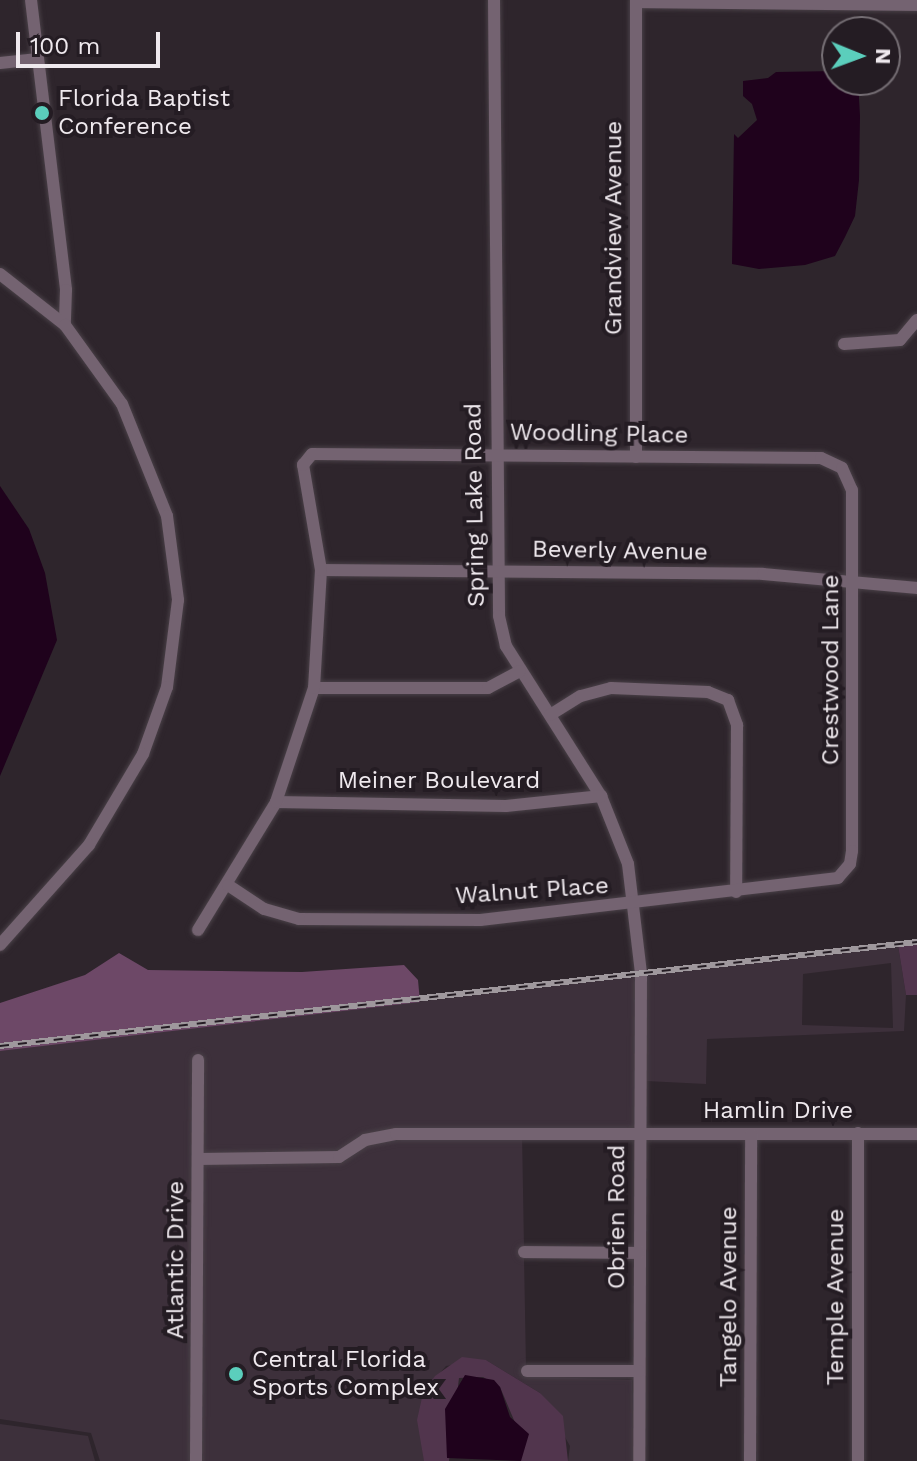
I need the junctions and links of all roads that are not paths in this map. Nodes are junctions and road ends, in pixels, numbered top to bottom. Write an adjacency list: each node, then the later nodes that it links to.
1 (31, 0): 5 (street)
2 (494, 0): 11 (street, Spring Lake Road)
3 (636, 1): 4 (street); 12 (street, Grandview Avenue)
4 (917, 5)
5 (38, 59): 6 (street); 9 (street)
6 (0, 63)
7 (0, 274): 9 (street)
8 (917, 320): 10 (street)
9 (65, 325): 28 (street)
10 (844, 344)
11 (496, 455): 12 (street, Woodling Place); 14 (street, Woodling Place); 15 (street, Spring Lake Road)
12 (636, 457): 13 (street, Woodling Place)
13 (842, 468): 16 (street, Crestwood Lane)
14 (321, 570): 15 (street, Beverly Avenue); 19 (street)
15 (500, 571): 16 (street, Beverly Avenue); 18 (street, Spring Lake Road)
16 (853, 582): 17 (street, Beverly Avenue); 23 (street, Crestwood Lane)
17 (917, 588)
18 (520, 671): 19 (street); 20 (street, Spring Lake Road)
19 (314, 688): 22 (street)
20 (550, 715): 21 (street, Spring Lake Road); 25 (street)
21 (601, 796): 22 (street, Meiner Boulevard); 26 (street, Spring Lake Road)
22 (276, 802): 24 (street)
23 (844, 873): 25 (street, Walnut Place)
24 (228, 885): 26 (street, Walnut Place); 27 (street)
25 (736, 892): 26 (street, Walnut Place)
26 (634, 905): 29 (street, Spring Lake Road)
27 (198, 930)
28 (0, 945)
29 (641, 973): 31 (street, Obrien Road)
30 (198, 1060): 35 (street, Atlantic Drive)
31 (640, 1133): 33 (street, Hamlin Drive); 35 (street, Hamlin Drive); 37 (street, Obrien Road)
32 (858, 1133): 33 (street, Hamlin Drive); 34 (street, Hamlin Drive); 43 (street, Temple Avenue)
33 (751, 1134): 42 (street, Tangelo Avenue)
34 (917, 1134)
35 (199, 1159): 40 (street, Atlantic Drive)
36 (524, 1252): 37 (street)
37 (639, 1253): 39 (street, Obrien Road)
38 (527, 1371): 39 (street)
39 (639, 1371): 41 (street, Obrien Road)
40 (196, 1461)
41 (639, 1461)
42 (750, 1461)
43 (858, 1461)

